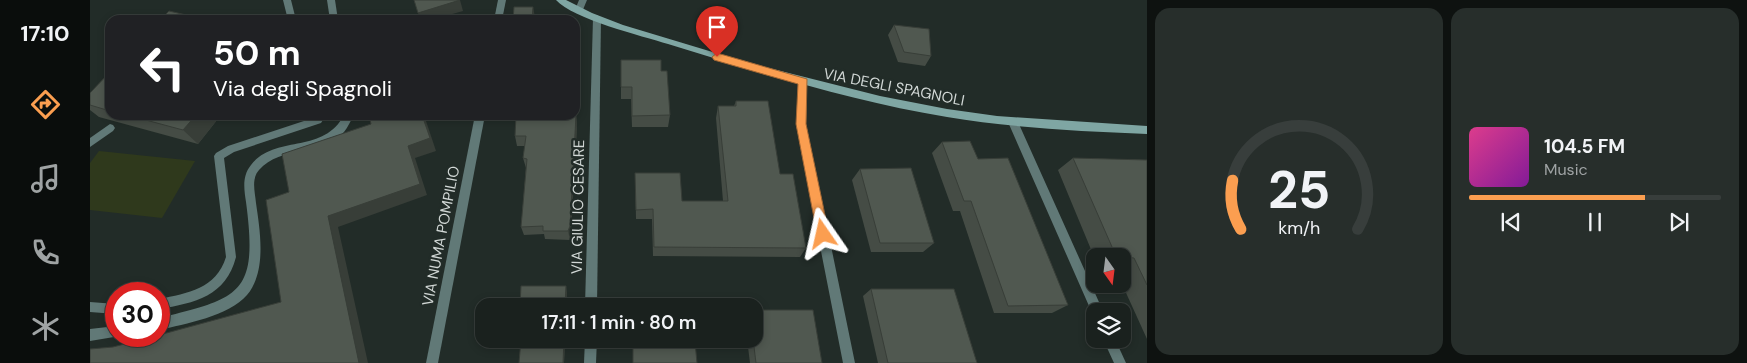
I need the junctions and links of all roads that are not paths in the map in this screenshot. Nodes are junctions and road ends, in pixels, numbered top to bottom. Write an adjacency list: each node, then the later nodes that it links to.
1 (287, 0): 7 (street)
2 (331, 0): 8 (street)
3 (502, 0): 9 (street)
4 (560, 0): 6 (street, VIA DEGLI SPAGNOLI)
5 (583, 0): 6 (street)
6 (579, 10): 10 (street, VIA DEGLI SPAGNOLI)
7 (291, 15)
8 (333, 15)
9 (499, 15)
10 (597, 18): 11 (street, VIA DEGLI SPAGNOLI); 19 (street, VIA GIULIO CESARE)
11 (803, 82): 15 (street, VIA DEGLI SPAGNOLI); 31 (street)
12 (318, 120): 20 (street)
13 (346, 120): 24 (street)
14 (479, 120): 29 (street, VIA NUMA POMPILIO)
15 (1013, 122): 17 (street, VIA DEGLI SPAGNOLI); 21 (street)
16 (110, 128): 18 (street)
17 (1147, 130)
18 (90, 143)
19 (591, 298)
20 (170, 301)
21 (1093, 303)
22 (90, 308): 23 (street)
23 (105, 309)
24 (170, 321)
25 (105, 333): 26 (street)
26 (90, 335)
27 (591, 348): 30 (street)
28 (1113, 348): 32 (street)
29 (432, 363)
30 (590, 363)
31 (849, 363)
32 (1120, 363)

